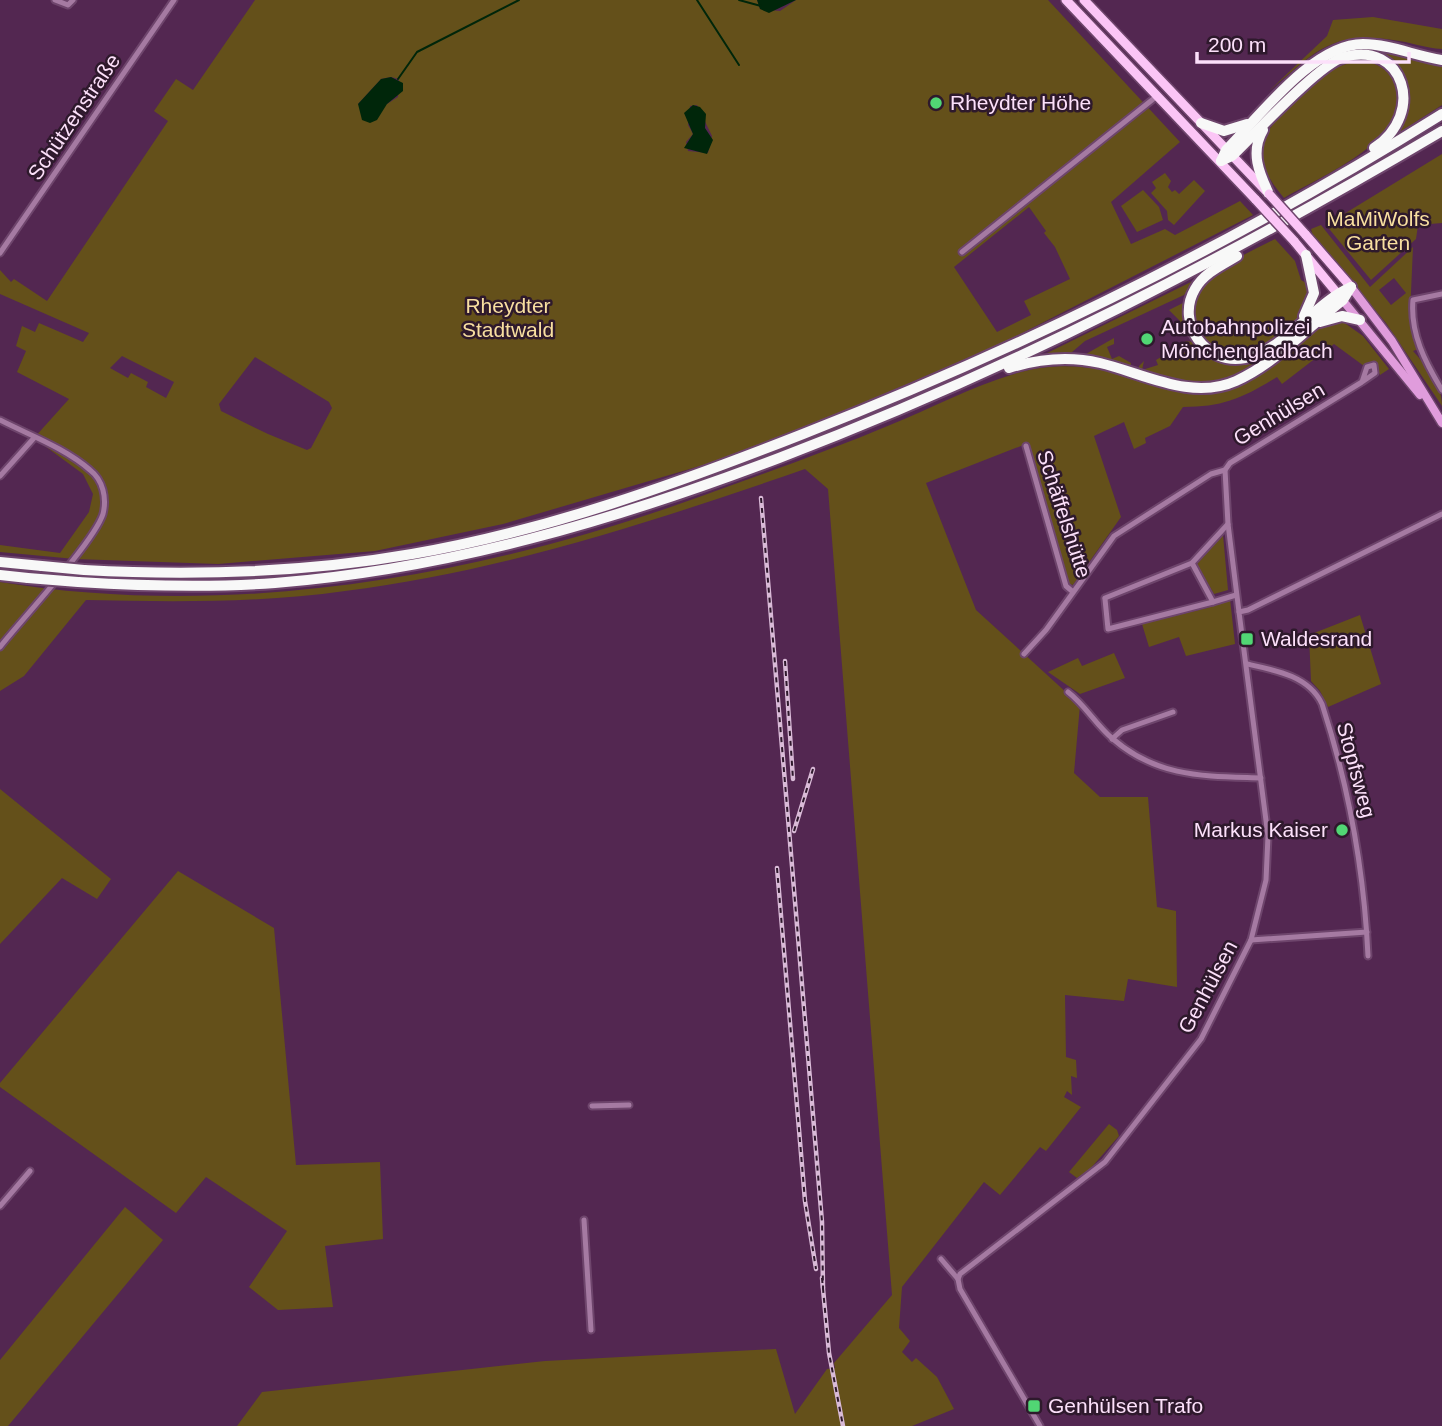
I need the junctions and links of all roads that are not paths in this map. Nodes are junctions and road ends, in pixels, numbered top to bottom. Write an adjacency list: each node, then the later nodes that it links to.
1 (55, 0): 2 (street)
2 (73, 0)
3 (174, 0): 18 (street, Schützenstraße)
4 (1066, 0): 7 (main road)
5 (1084, 0): 10 (main road)
6 (1442, 60): 9 (highway)
7 (1157, 96): 13 (main road); 17 (street)
8 (1442, 114): 14 (highway)
9 (1264, 118): 10 (highway); 12 (highway); 14 (highway); 15 (highway)
10 (1200, 123): 12 (main road)
11 (1442, 131): 16 (highway)
12 (1229, 153): 13 (highway); 15 (main road)
13 (1221, 161): 19 (main road, bridge)
14 (1314, 191): 37 (highway, bridge)
15 (1269, 194): 20 (main road, bridge)
16 (1268, 232): 25 (highway); 27 (highway)
17 (962, 252)
18 (0, 253)
19 (1306, 255): 22 (main road); 25 (highway)
20 (1351, 287): 22 (highway); 30 (main road)
21 (1442, 294): 28 (street)
22 (1340, 296): 23 (main road); 24 (highway); 25 (highway)
23 (1360, 320): 24 (highway); 30 (main road)
24 (1300, 335): 27 (highway)
25 (1277, 342)
26 (1362, 382): 33 (street, Genhülsen)
27 (951, 387): 39 (highway, bridge)
28 (1442, 390)
29 (0, 420): 31 (street)
30 (1441, 421)
31 (34, 438): 34 (street); 44 (street)
32 (1026, 446): 40 (street, Schäffelshütte)
33 (1225, 470): 36 (street, Genhülsen); 40 (street, Schäffelshütte)
34 (0, 476)
35 (1442, 514): 43 (street)
36 (1228, 524): 38 (street); 41 (street, Genhülsen)
37 (0, 562)
38 (1192, 563): 42 (street); 42 (street, Schäffelshütte)
39 (0, 575)
40 (1073, 592): 45 (street, Schäffelshütte)
41 (1236, 595): 42 (street); 43 (street, Genhülsen)
42 (1213, 602)
43 (1239, 612): 46 (street, Genhülsen)
44 (0, 647)
45 (1024, 654)
46 (1247, 664): 50 (street, Genhülsen); 51 (street, Stopfsweg)
47 (1068, 692): 49 (street)
48 (1173, 712): 49 (street)
49 (1112, 739): 50 (street)
50 (1261, 778): 52 (street, Genhülsen)
51 (1367, 932): 52 (street); 53 (street, Stopfsweg)
52 (1251, 940): 60 (street, Genhülsen)
53 (1368, 956)
54 (629, 1105): 55 (street)
55 (592, 1106)
56 (30, 1171): 57 (street)
57 (0, 1206)
58 (584, 1220): 61 (street)
59 (941, 1259): 60 (street)
60 (958, 1279): 62 (street)
61 (591, 1330)
62 (1040, 1426)

